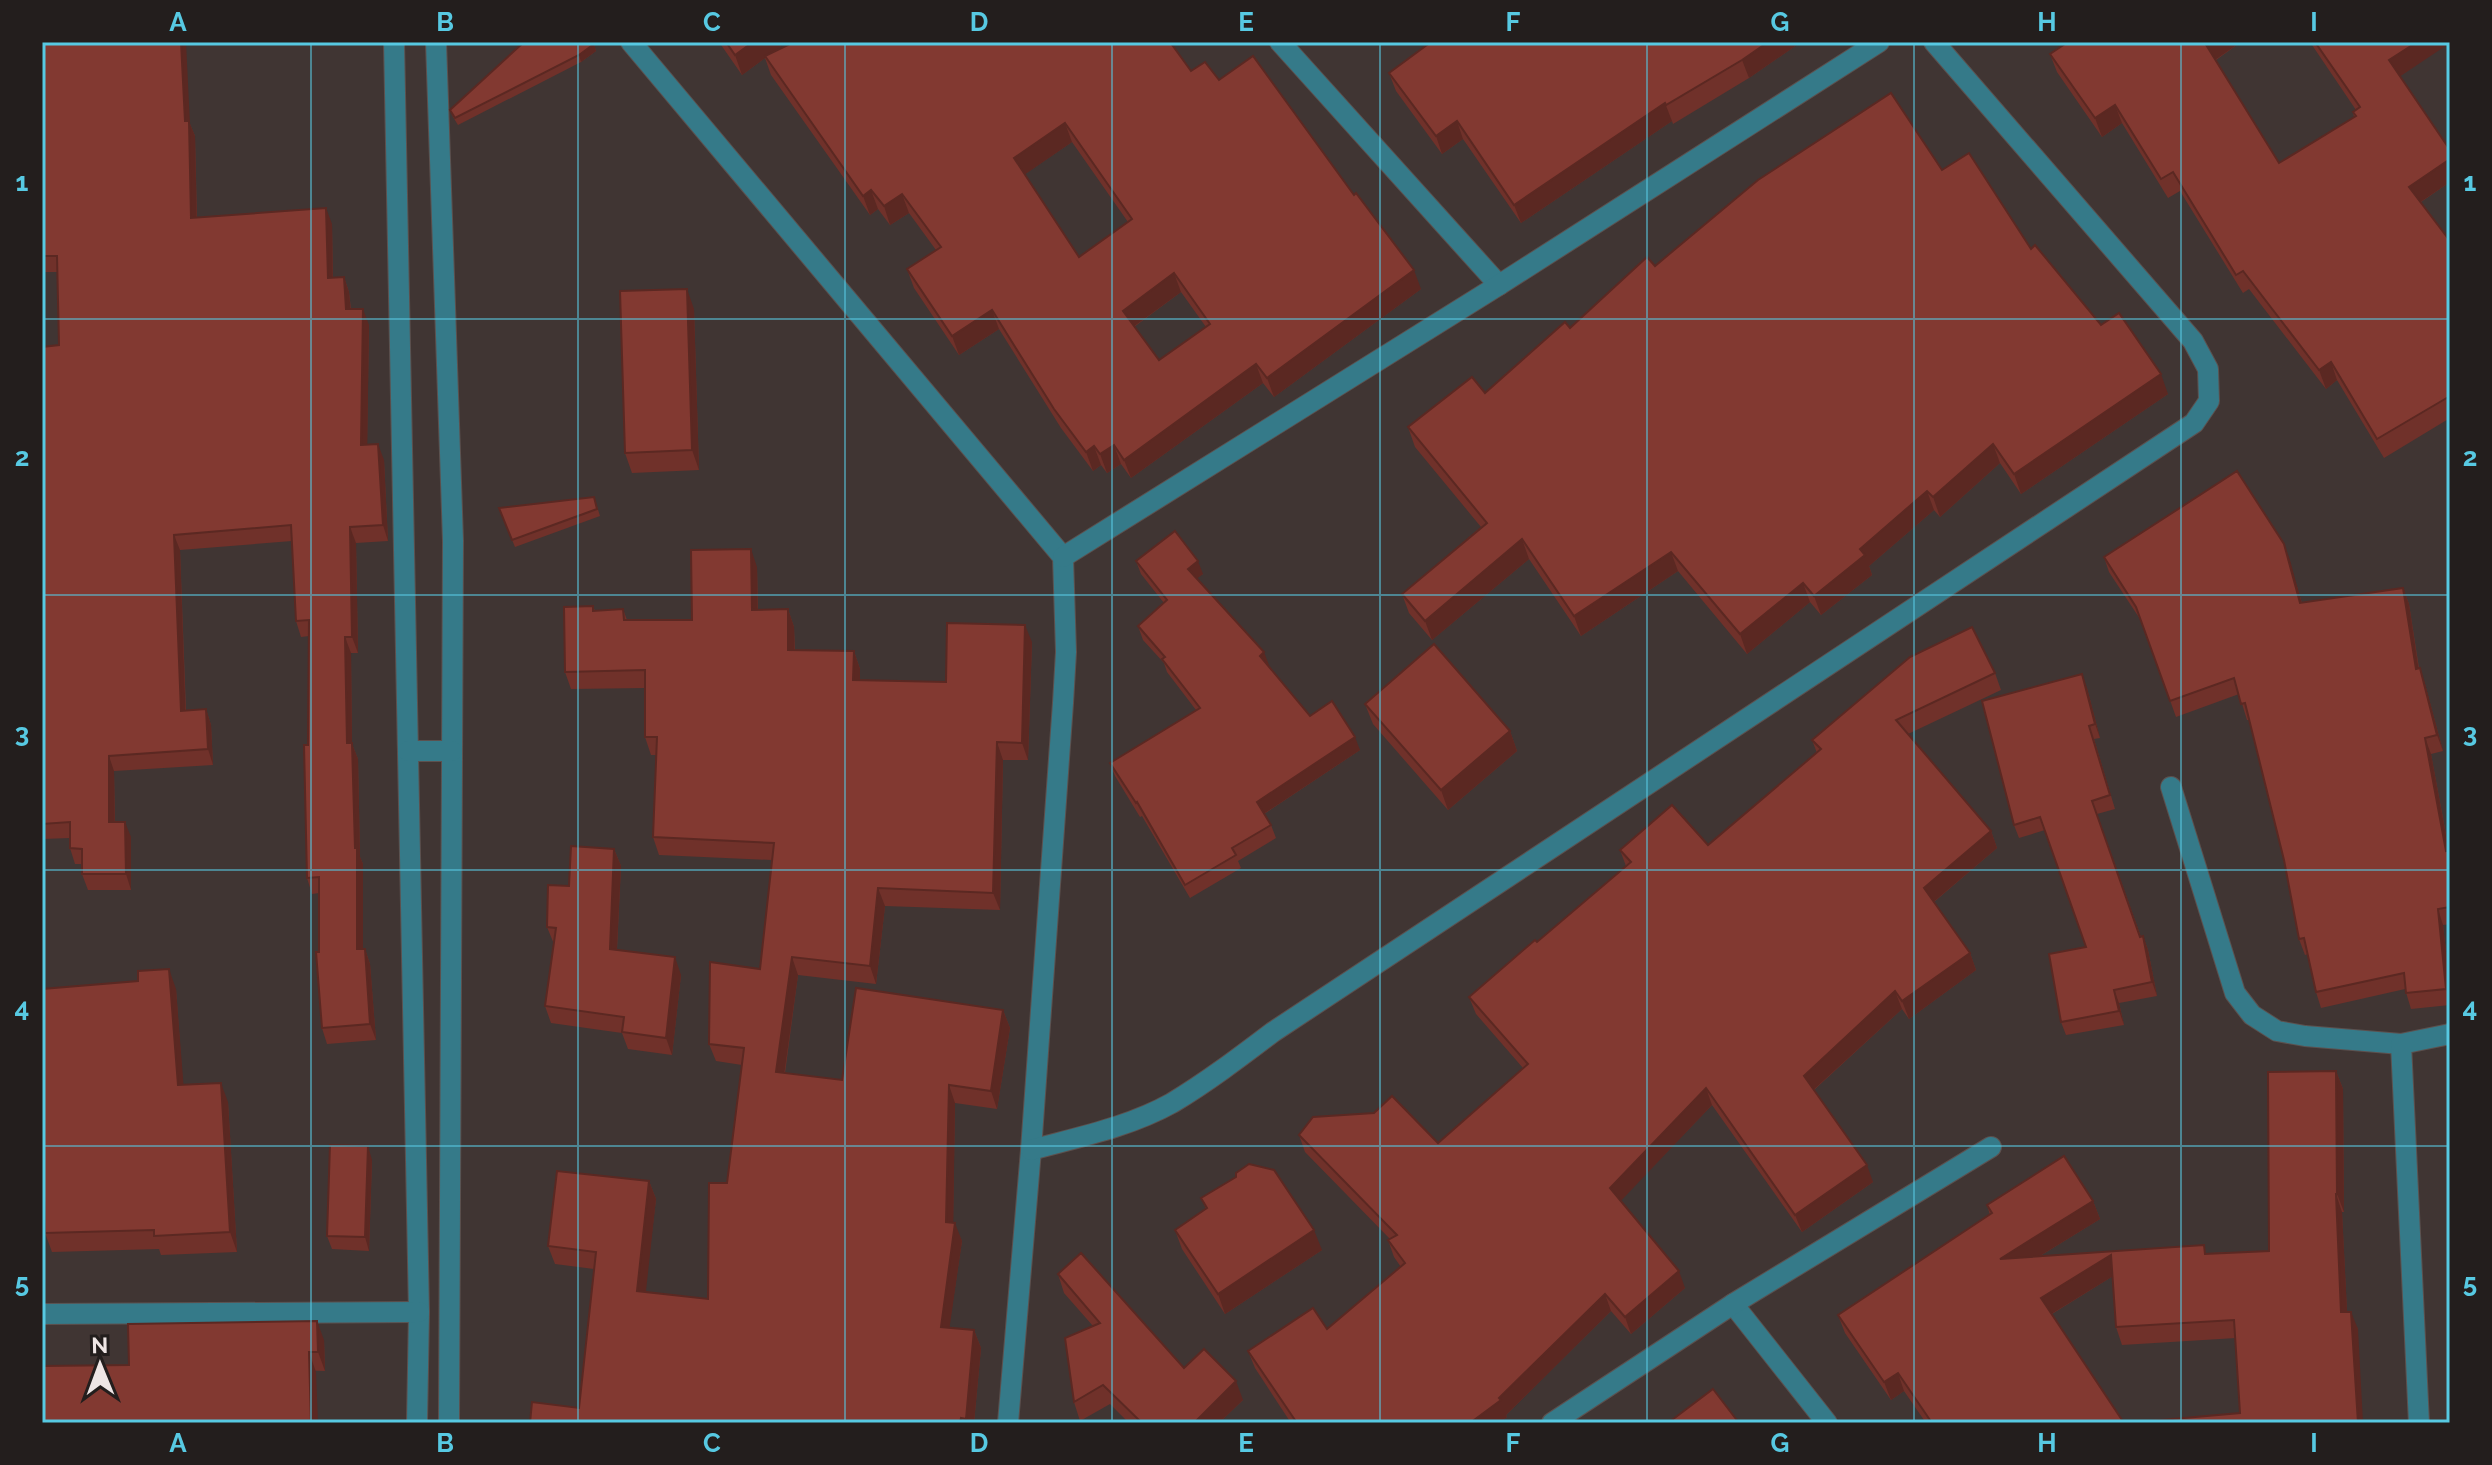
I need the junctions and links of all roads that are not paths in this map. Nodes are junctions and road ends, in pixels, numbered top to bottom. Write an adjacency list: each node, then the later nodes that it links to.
1 (394, 42): 9 (street)
2 (436, 42): 10 (street)
3 (631, 42): 8 (street)
4 (1280, 42): 7 (street)
5 (1879, 42): 7 (street)
6 (1934, 42): 15 (street)
7 (1499, 285): 8 (street)
8 (1063, 557): 15 (street)
9 (408, 751): 10 (street); 17 (street)
10 (452, 751): 20 (street)
11 (2171, 787): 13 (street)
12 (2450, 1034): 13 (street)
13 (2401, 1044): 24 (street)
14 (1991, 1147): 16 (street)
15 (1031, 1150): 21 (street)
16 (1733, 1304): 22 (street); 23 (street)
17 (419, 1312): 18 (street); 19 (street)
18 (42, 1314)
19 (417, 1423)
20 (449, 1423)
21 (1008, 1423)
22 (1552, 1423)
23 (1827, 1423)
24 (2419, 1423)

